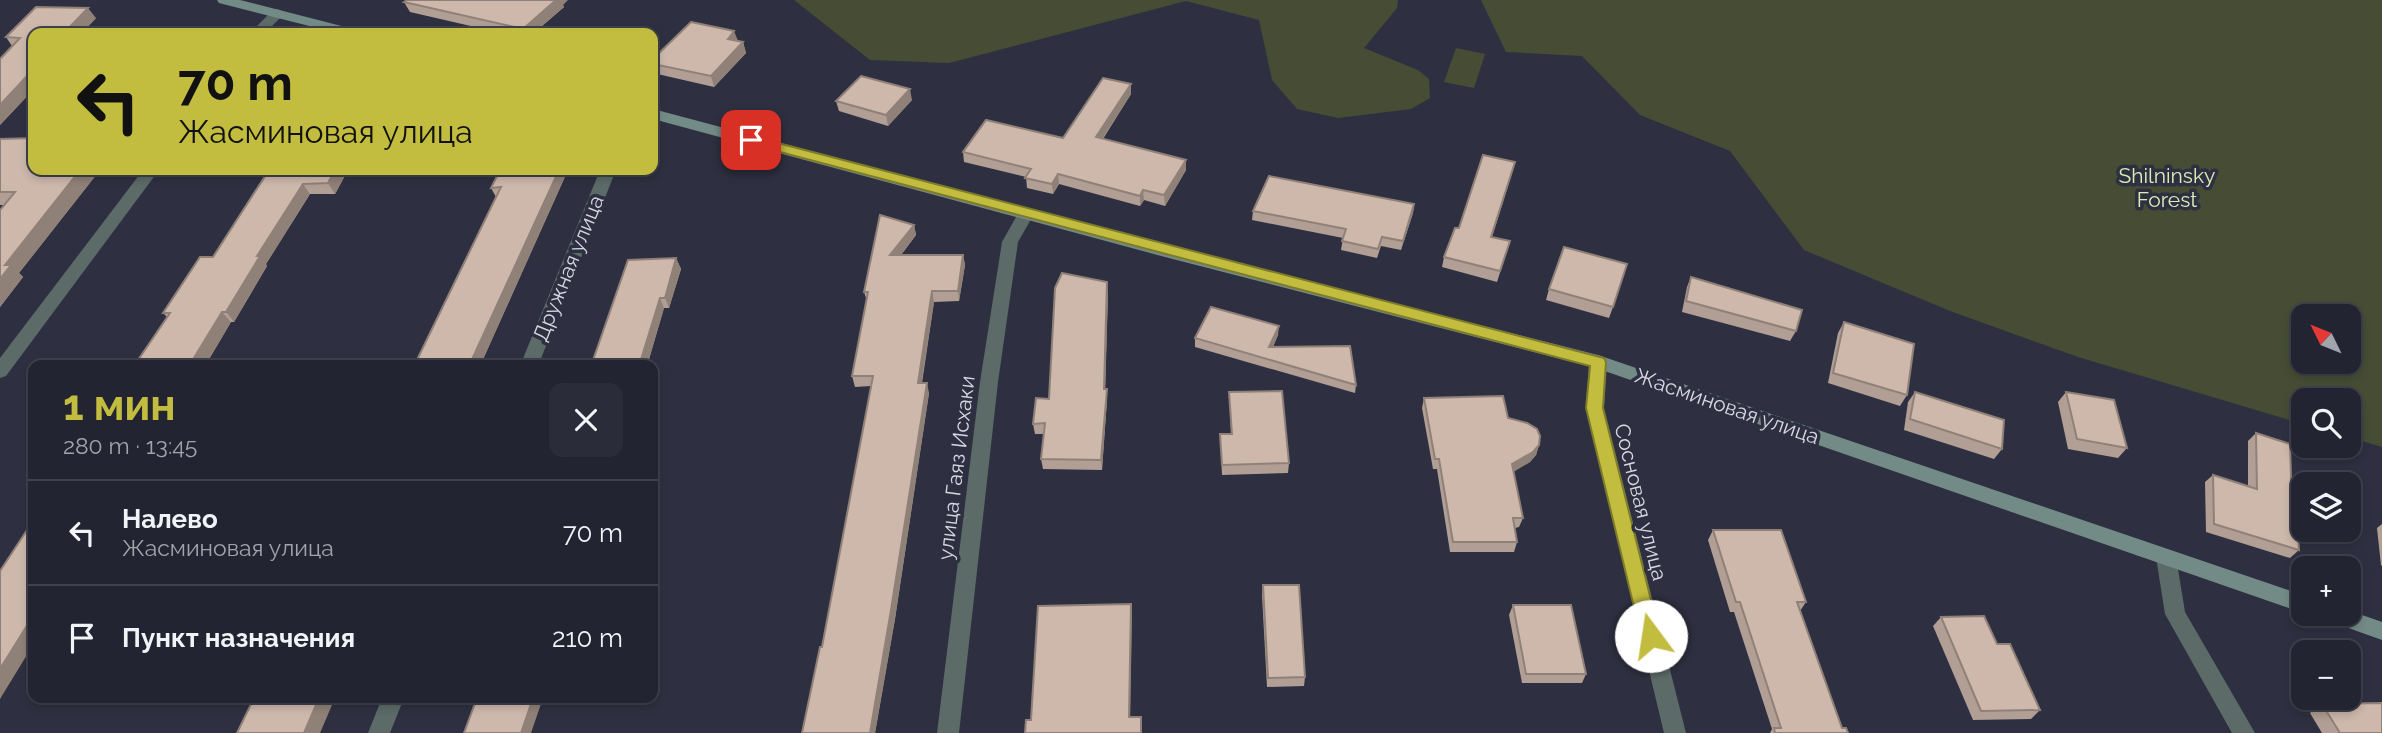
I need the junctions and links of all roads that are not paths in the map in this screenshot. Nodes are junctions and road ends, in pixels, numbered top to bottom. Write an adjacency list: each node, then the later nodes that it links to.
1 (224, 0): 2 (street)
2 (278, 13): 3 (street); 4 (street)
3 (262, 28)
4 (334, 28)
5 (658, 115): 8 (street, Жасминовая улица)
6 (147, 175): 11 (street)
7 (606, 175): 9 (street, Дружная улица)
8 (1026, 214): 10 (street, Жасминовая улица); 18 (street, улица Гаяз Исхаки)
9 (530, 360)
10 (1598, 362): 12 (street, Жасминовая улица); 19 (street, Сосновая улица)
11 (0, 372)
12 (2166, 557): 13 (street, Жасминовая улица); 20 (street)
13 (2291, 600)
14 (2361, 624): 15 (street)
15 (2382, 631)
16 (392, 703): 17 (street)
17 (379, 733)
18 (948, 733)
19 (1675, 733)
20 (2244, 733)

